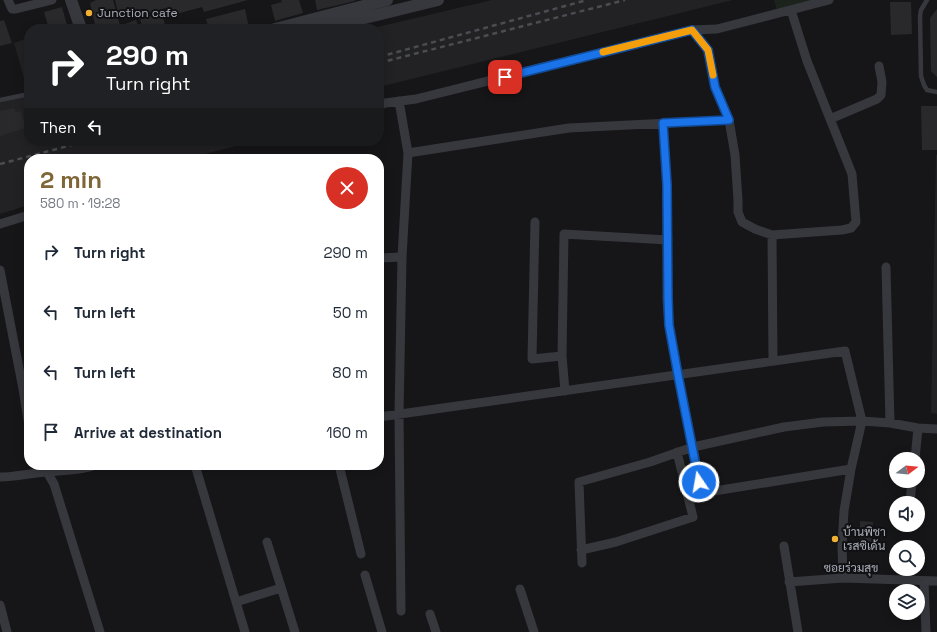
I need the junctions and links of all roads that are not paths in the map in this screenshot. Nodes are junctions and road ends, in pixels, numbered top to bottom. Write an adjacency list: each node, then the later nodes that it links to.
1 (8, 0): 2 (street)
2 (52, 0)
3 (71, 0): 10 (street)
4 (387, 0): 8 (street)
5 (438, 0): 12 (street)
6 (829, 0): 9 (street)
7 (927, 0): 15 (lane)
8 (362, 3): 11 (street)
9 (791, 10): 13 (street); 20 (street)
10 (79, 24)
11 (292, 24)
12 (340, 24)
13 (692, 30): 18 (street); 21 (street)
14 (879, 66): 20 (street)
15 (937, 92)
16 (24, 95): 17 (lane)
17 (0, 100)
18 (399, 102): 19 (street); 23 (street)
19 (384, 104)
20 (830, 118): 27 (street)
21 (729, 120): 22 (street); 27 (street)
22 (663, 123): 23 (street); 28 (street)
23 (408, 153): 29 (street)
24 (24, 217): 26 (street)
25 (535, 222): 33 (street)
26 (0, 224)
27 (772, 234): 34 (street)
28 (668, 240): 33 (street); 35 (street)
29 (402, 257): 30 (street); 38 (street)
30 (384, 258)
31 (886, 267): 41 (street)
32 (0, 270): 36 (street)
33 (562, 356): 37 (street)
34 (773, 361): 35 (street); 40 (street)
35 (678, 375): 37 (street); 44 (street)
36 (24, 389)
37 (565, 391): 38 (street)
38 (399, 414): 39 (street); 67 (street)
39 (384, 416)
40 (862, 421): 41 (street); 44 (street); 47 (street)
41 (890, 423): 42 (street)
42 (918, 428): 43 (street); 46 (street)
43 (937, 430)
44 (693, 447): 45 (street); 47 (street)
45 (677, 452): 55 (street); 55 (street)
46 (916, 452)
47 (851, 469): 59 (street)
48 (37, 470): 52 (street)
49 (45, 470): 70 (street)
50 (196, 470): 65 (street)
51 (340, 470): 56 (street)
52 (0, 477)
53 (267, 542): 63 (street)
54 (784, 546): 62 (street)
55 (581, 550): 57 (street)
56 (362, 554)
57 (582, 563)
58 (365, 575): 73 (street)
59 (844, 578): 60 (street, ซอยร่วมสุข); 62 (street, ซอยร่วมสุข)
60 (924, 581): 61 (street, ซอยร่วมสุข); 77 (street)
61 (937, 581)
62 (789, 582): 76 (street)
63 (281, 588): 65 (street); 72 (street)
64 (520, 589): 75 (street)
65 (236, 602): 71 (street)
66 (0, 605): 69 (street)
67 (401, 611)
68 (430, 614): 74 (street)
69 (8, 632)
70 (100, 632)
71 (245, 632)
72 (295, 632)
73 (382, 632)
74 (436, 632)
75 (534, 632)
76 (798, 632)
77 (926, 632)

